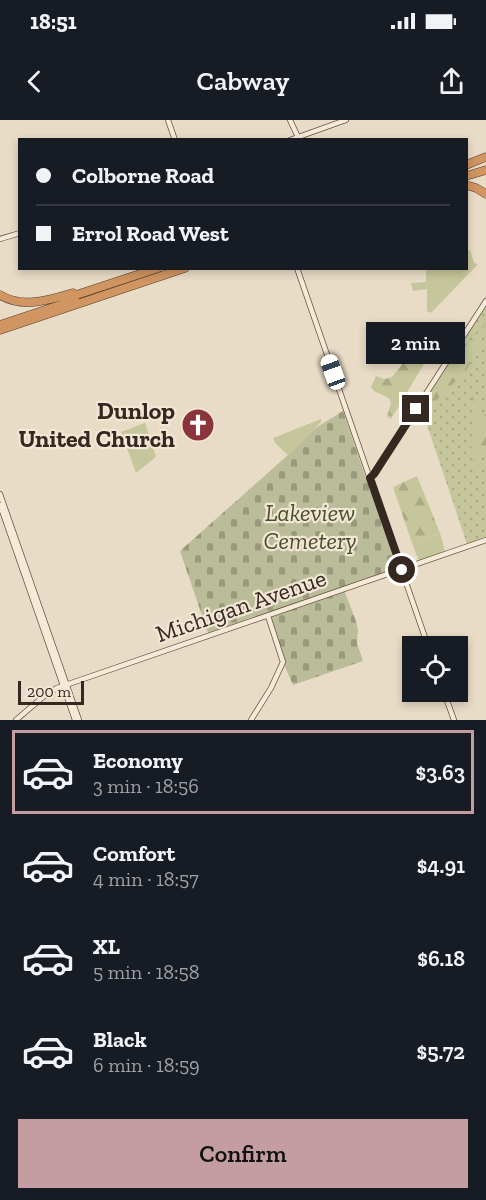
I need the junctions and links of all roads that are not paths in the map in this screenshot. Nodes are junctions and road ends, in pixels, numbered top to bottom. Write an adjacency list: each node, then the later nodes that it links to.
1 (168, 120): 4 (main road)
2 (290, 120): 5 (main road)
3 (346, 120): 6 (main road)
4 (174, 138)
5 (295, 138)
6 (298, 138)
7 (486, 164): 8 (highway); 9 (highway)
8 (468, 170)
9 (468, 170)
10 (468, 186): 11 (highway)
11 (486, 194)
12 (18, 234): 13 (main road)
13 (0, 239)
14 (152, 270): 19 (highway)
15 (165, 270): 23 (highway)
16 (172, 270): 23 (highway)
17 (179, 270): 23 (highway)
18 (298, 270): 24 (main road)
19 (144, 273): 20 (highway); 22 (highway)
20 (0, 295)
21 (486, 301): 24 (main road)
22 (0, 320)
23 (0, 328)
24 (370, 478): 28 (main road)
25 (0, 494): 34 (main road)
26 (0, 505): 33 (main road)
27 (486, 540): 29 (main road, Michigan Avenue)
28 (399, 563): 29 (main road); 30 (main road)
29 (402, 570): 30 (main road, Michigan Avenue); 32 (main road)
30 (394, 572): 31 (main road, Michigan Avenue)
31 (268, 616): 34 (main road, Michigan Avenue); 39 (main road)
32 (425, 636)
33 (56, 666): 34 (main road); 35 (main road)
34 (65, 686): 35 (main road, Michigan Avenue); 38 (main road)
35 (43, 697): 37 (main road, Michigan Avenue)
36 (448, 702): 40 (main road)
37 (16, 720)
38 (77, 720)
39 (251, 720)
40 (454, 720)

